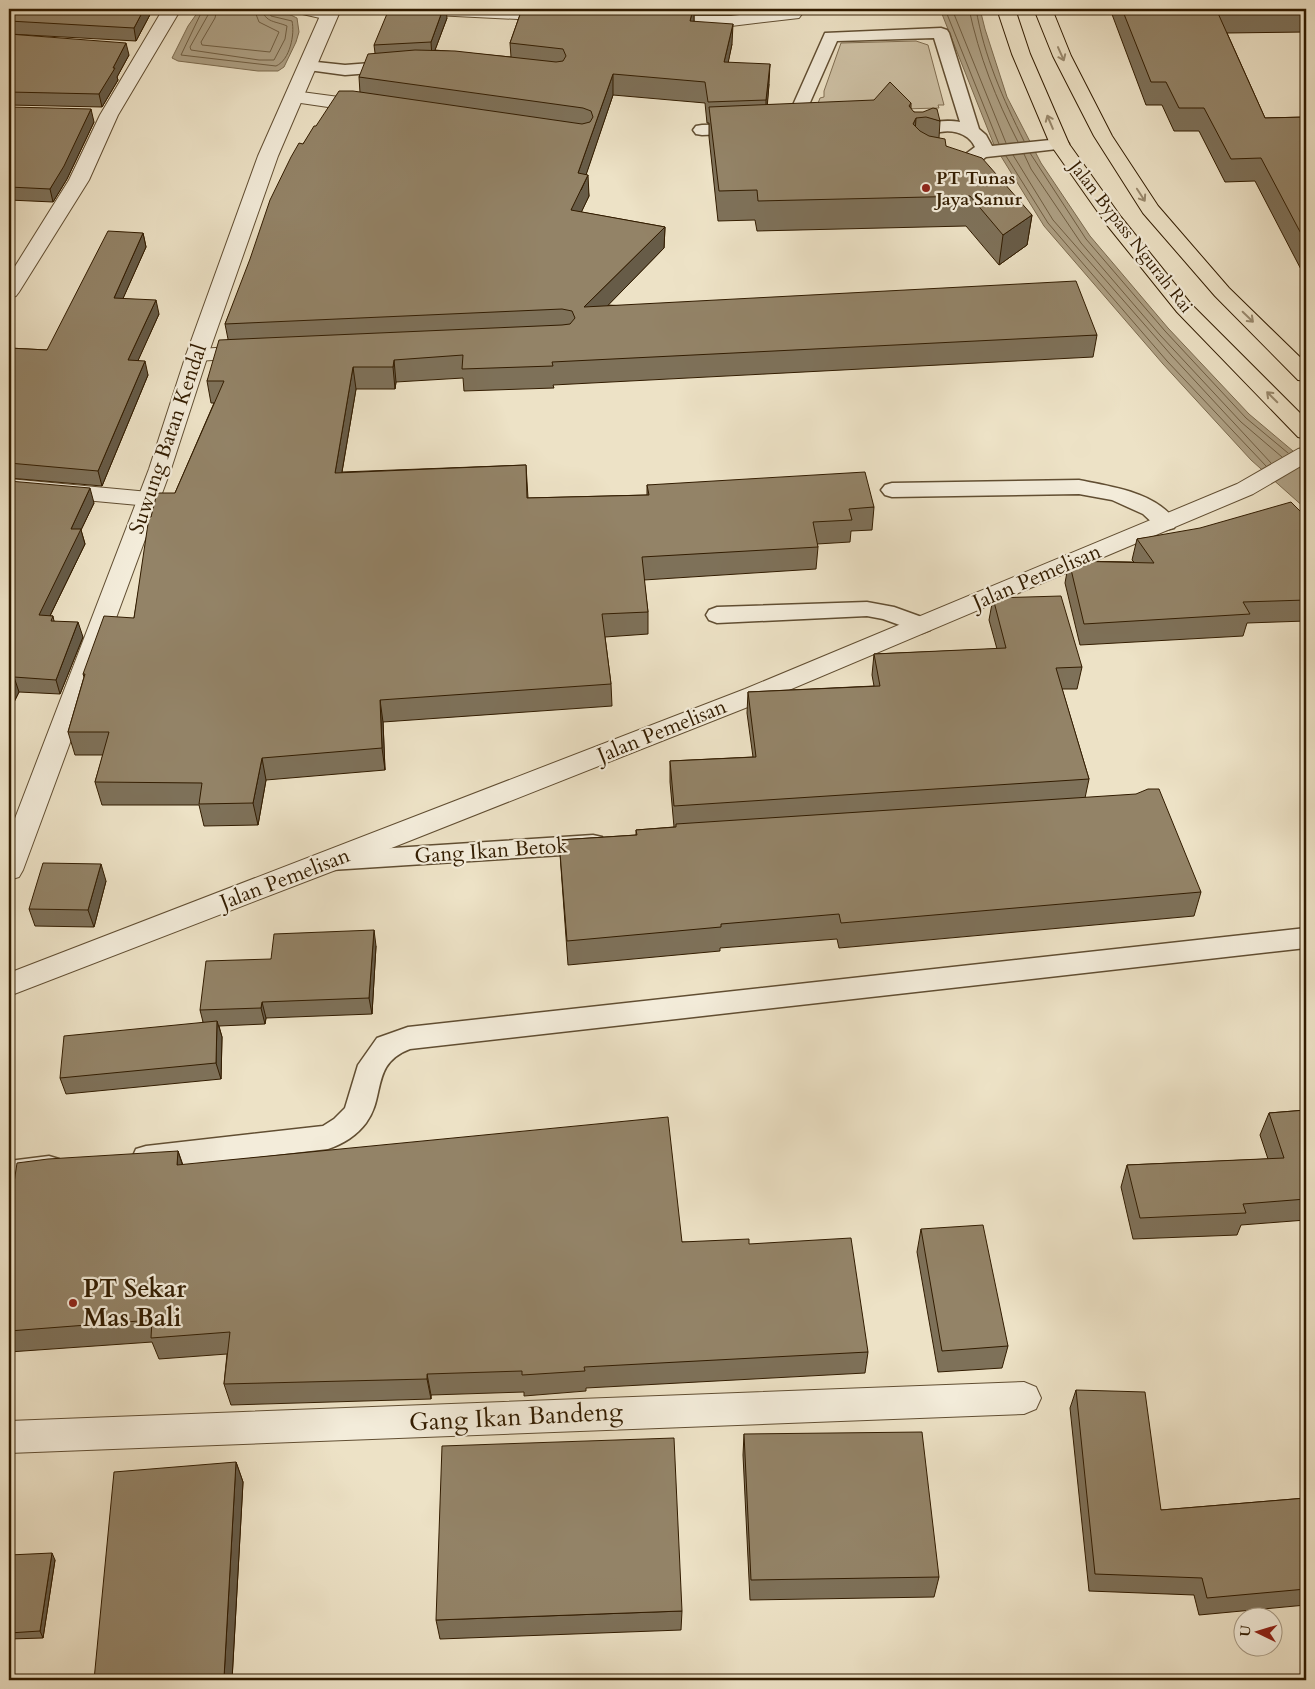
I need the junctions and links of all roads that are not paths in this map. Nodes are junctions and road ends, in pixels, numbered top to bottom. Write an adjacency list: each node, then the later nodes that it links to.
1 (172, 9): 11 (street)
2 (304, 9): 6 (street)
3 (415, 9): 8 (street)
4 (1006, 9): 19 (highway, Jalan Bypass Ngurah Rai, one-way to 4)
5 (1043, 9): 25 (highway, Jalan Bypass Ngurah Rai, one-way to 25)
6 (331, 12): 13 (street, Suwung Batan Kendal)
7 (794, 14): 9 (street)
8 (577, 17)
9 (646, 21)
10 (127, 48): 11 (street)
11 (147, 49): 22 (street)
12 (417, 64): 13 (lane)
13 (307, 66): 14 (street, Suwung Batan Kendal)
14 (294, 97): 15 (street); 24 (street, Suwung Batan Kendal)
15 (387, 110)
16 (702, 130): 17 (lane)
17 (971, 132): 18 (lane); 20 (lane)
18 (918, 136)
19 (1060, 144): 20 (lane); 26 (highway, Jalan Bypass Ngurah Rai, one-way to 19)
20 (981, 152): 21 (lane)
21 (928, 157)
22 (9, 292)
23 (276, 351): 24 (street)
24 (197, 354): 30 (street, Suwung Batan Kendal)
25 (1306, 375)
26 (1306, 432)
27 (1306, 454): 31 (street, Jalan Pemelisan)
28 (9, 486): 30 (street)
29 (892, 490): 31 (lane)
30 (149, 499): 36 (street, Suwung Batan Kendal)
31 (1166, 523): 33 (street, Jalan Pemelisan)
32 (717, 615): 33 (lane)
33 (922, 625): 35 (street, Jalan Pemelisan)
34 (617, 842): 35 (lane, Gang Ikan Betok)
35 (331, 862): 38 (street, Jalan Pemelisan)
36 (9, 870)
37 (1306, 938): 39 (lane)
38 (9, 985)
39 (118, 1161)
40 (72, 1166): 41 (lane)
41 (9, 1173)
42 (1024, 1398): 43 (street, Gang Ikan Bandeng)
43 (9, 1437)

